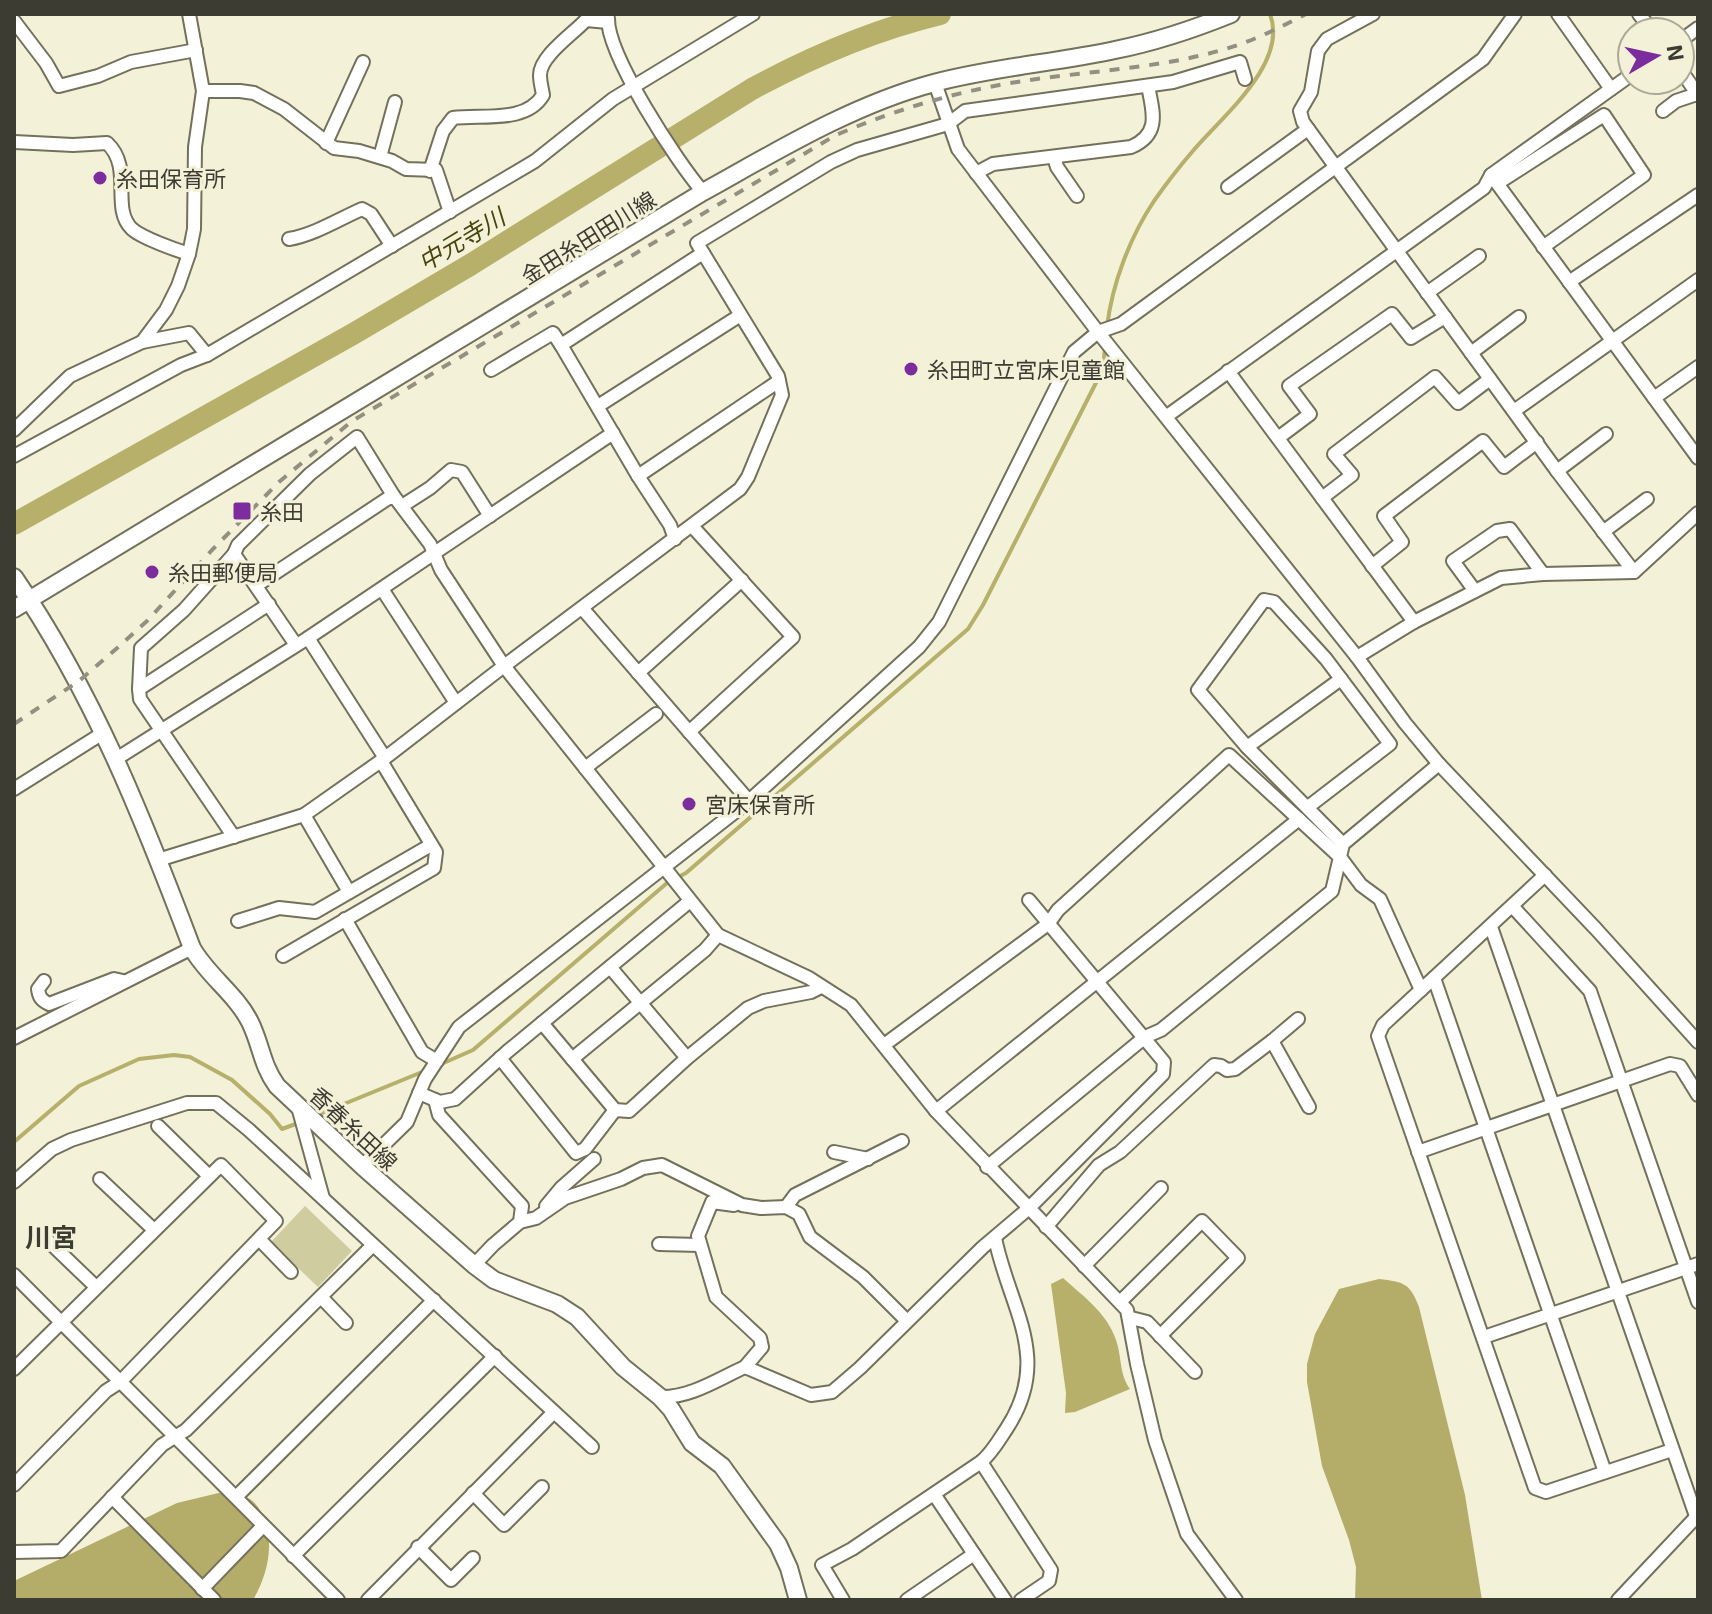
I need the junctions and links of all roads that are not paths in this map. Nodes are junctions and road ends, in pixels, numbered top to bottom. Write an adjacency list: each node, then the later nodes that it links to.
1 (189, 14): 9 (street)
2 (753, 14): 17 (street)
3 (1231, 14): 12 (main road, 金田糸田田川線)
4 (1373, 14): 22 (street)
5 (1515, 14): 27 (street)
6 (1558, 14): 15 (street)
7 (15, 17): 9 (street)
8 (608, 18): 17 (street); 28 (street)
9 (196, 50): 16 (street)
10 (363, 62): 24 (street)
11 (1245, 79): 14 (street)
12 (935, 83): 21 (street); 32 (main road, 金田糸田田川線)
13 (1616, 85): 15 (street)
14 (1148, 86): 21 (street); 26 (street)
15 (1611, 89): 30 (street)
16 (203, 91): 24 (street); 41 (street)
17 (637, 91): 32 (street); 35 (street)
18 (1698, 95): 20 (street)
19 (395, 102): 25 (street)
20 (1663, 111)
21 (948, 124): 29 (street); 40 (street)
22 (1308, 129): 27 (street); 31 (street)
23 (14, 142): 41 (street)
24 (326, 143): 25 (street)
25 (380, 157): 28 (street)
26 (1054, 157): 29 (street); 34 (street)
27 (1335, 168): 39 (street); 49 (street)
28 (430, 171): 35 (street)
29 (976, 173): 49 (street)
30 (1494, 179): 38 (street); 38 (street); 39 (street)
31 (1228, 187)
32 (703, 192): 89 (main road, 金田糸田田川線)
33 (1698, 195): 44 (street)
34 (1077, 196)
35 (450, 212): 37 (street)
36 (289, 239): 37 (street)
37 (392, 246): 54 (street)
38 (1543, 247): 44 (street)
39 (1396, 250): 45 (street); 57 (street)
40 (703, 253): 46 (street); 52 (street)
41 (189, 254): 50 (street)
42 (1479, 256): 45 (street)
43 (1698, 280): 51 (street)
44 (1569, 282): 51 (street)
45 (1427, 293): 47 (street)
46 (739, 316): 59 (street); 61 (street)
47 (1445, 317): 53 (street); 67 (street)
48 (1519, 317): 53 (street)
49 (1098, 332): 63 (street); 114 (street)
50 (142, 342): 54 (street); 64 (street)
51 (1613, 342): 60 (street); 62 (street)
52 (561, 345): 56 (street); 61 (street)
53 (1471, 353): 58 (street)
54 (207, 355): 69 (street)
55 (1698, 367): 60 (street)
56 (491, 370)
57 (1228, 371): 63 (street); 67 (street)
58 (1490, 379): 62 (street); 74 (street)
59 (779, 381): 72 (street); 79 (street)
60 (1654, 398): 70 (street)
61 (598, 406): 65 (street)
62 (1514, 411): 68 (street)
63 (1167, 416): 98 (street)
64 (14, 430)
65 (613, 433): 72 (street); 78 (street)
66 (1606, 434): 71 (street)
67 (1278, 438): 74 (street)
68 (1537, 442): 71 (street); 84 (street)
69 (14, 456)
70 (1698, 458)
71 (1557, 471): 80 (street)
72 (638, 476): 81 (street)
73 (393, 495): 76 (street); 82 (street); 88 (street)
74 (1322, 498): 84 (street)
75 (1647, 499): 80 (street)
76 (402, 506): 78 (street); 83 (street)
77 (1698, 513): 85 (street)
78 (490, 516): 83 (street)
79 (692, 526): 81 (street); 87 (street)
80 (1603, 532): 85 (street)
81 (675, 539): 93 (street)
82 (234, 554): 88 (street); 102 (street)
83 (434, 554): 90 (street); 99 (street)
84 (1372, 566): 95 (street)
85 (1634, 572): 86 (street)
86 (1543, 574): 91 (street); 91 (street)
87 (742, 580): 100 (street); 106 (street)
88 (257, 585): 92 (street)
89 (21, 587): 94 (main road, 金田糸田田川線); 107 (main road, 香春糸田線)
90 (382, 589): 96 (street); 103 (street)
91 (1475, 591): 95 (street)
92 (269, 604): 97 (street); 102 (street)
93 (582, 608): 99 (street); 100 (street)
94 (14, 609)
95 (1414, 622): 98 (street)
96 (308, 638): 97 (street); 110 (street)
97 (296, 645): 105 (street)
98 (1357, 657): 111 (street)
99 (504, 666): 103 (street); 112 (street)
100 (638, 673): 106 (street)
101 (1341, 679): 108 (street); 108 (street); 115 (street)
102 (139, 689): 105 (street)
103 (456, 703): 110 (street)
104 (656, 714): 112 (street)
105 (162, 732): 109 (street); 118 (street)
106 (689, 732): 114 (street)
107 (103, 733): 109 (main road, 香春糸田線); 113 (street)
108 (1247, 747): 115 (street)
109 (116, 759): 121 (main road, 香春糸田線)
110 (383, 760): 116 (street); 119 (street)
111 (1439, 764): 120 (street); 123 (street)
112 (585, 768): 122 (street)
113 (14, 789)
114 (749, 801): 122 (street)
115 (1308, 807): 120 (street)
116 (304, 815): 118 (street); 124 (street)
117 (1299, 819): 120 (street); 130 (street); 139 (street)
118 (234, 837): 121 (street)
119 (431, 845): 124 (street); 128 (street)
120 (1341, 850): 141 (street); 145 (street)
121 (158, 860): 133 (main road, 香春糸田線)
122 (666, 868): 126 (street); 153 (street)
123 (1545, 875): 127 (street); 148 (street)
124 (349, 892): 129 (street)
125 (1029, 900): 130 (street)
126 (690, 901): 132 (street); 135 (street)
127 (1513, 907): 131 (street); 154 (street)
128 (345, 919): 134 (street); 153 (street)
129 (238, 921)
130 (1048, 924): 139 (street); 149 (street)
131 (1491, 927): 136 (street); 158 (street)
132 (718, 935): 140 (street); 142 (street)
133 (192, 948): 138 (street); 159 (main road, 香春糸田線)
134 (283, 956)
135 (610, 967): 142 (street); 144 (street)
136 (1434, 978): 141 (street); 164 (street)
137 (44, 981): 138 (street)
138 (126, 981): 146 (street)
139 (1097, 981): 145 (street); 162 (street)
140 (821, 987): 149 (street); 151 (street)
141 (1421, 990): 167 (street)
142 (639, 1003): 151 (street); 152 (street)
143 (1298, 1019): 147 (street)
144 (542, 1023): 150 (street); 152 (street)
145 (1145, 1037): 171 (street); 179 (street)
146 (14, 1038)
147 (1272, 1041): 160 (street); 182 (street)
148 (1698, 1042)
149 (884, 1045): 162 (street)
150 (500, 1058): 157 (street); 161 (street)
151 (687, 1058): 161 (street)
152 (572, 1059): 161 (street)
153 (437, 1061): 155 (street)
154 (1623, 1081): 156 (street); 158 (street); 192 (street)
155 (419, 1093): 157 (street); 170 (street)
156 (1698, 1095)
157 (435, 1100): 181 (street)
158 (1553, 1104): 164 (street); 196 (street)
159 (297, 1105): 170 (main road, 香春糸田線); 176 (street)
160 (1309, 1107)
161 (615, 1110)
162 (936, 1111): 171 (street)
163 (158, 1126): 172 (street)
164 (1485, 1128): 167 (street); 201 (street)
165 (902, 1141): 169 (street)
166 (834, 1152): 169 (street)
167 (1418, 1152): 207 (street)
168 (594, 1159): 180 (street)
169 (868, 1159): 178 (street)
170 (362, 1166): 190 (main road, 香春糸田線)
171 (987, 1167): 179 (street)
172 (209, 1176): 183 (street); 186 (street)
173 (100, 1179): 183 (street)
174 (14, 1182): 176 (street)
175 (1161, 1188): 191 (street)
176 (324, 1201): 188 (street)
177 (742, 1205): 178 (street); 180 (street); 189 (street)
178 (786, 1207): 203 (street)
179 (1028, 1209): 182 (street); 185 (street)
180 (536, 1218): 181 (street)
181 (520, 1222): 190 (street)
182 (1046, 1227): 191 (street)
183 (154, 1230): 195 (street)
184 (43, 1236): 195 (street)
185 (995, 1238): 203 (street); 218 (street)
186 (259, 1239): 193 (street); 212 (street)
187 (659, 1244): 189 (street)
188 (373, 1245): 197 (street); 198 (street)
189 (700, 1245): 209 (street)
190 (474, 1265): 213 (main road, 香春糸田線)
191 (1084, 1266): 199 (street)
192 (1692, 1266): 196 (street); 200 (street)
193 (291, 1272)
194 (14, 1275): 204 (street)
195 (95, 1286): 204 (street)
196 (1618, 1291): 201 (street); 217 (street)
197 (321, 1297): 205 (street); 215 (street)
198 (434, 1300): 208 (street); 225 (street)
199 (1120, 1302): 202 (street); 206 (street)
200 (1698, 1302)
201 (1550, 1314): 207 (street); 219 (street)
202 (1131, 1318): 206 (street); 242 (street)
203 (906, 1320): 209 (street)
204 (61, 1321): 210 (street); 212 (street)
205 (346, 1323)
206 (1160, 1336): 211 (street)
207 (1484, 1337): 219 (street)
208 (495, 1356): 214 (street); 231 (street)
209 (745, 1367): 213 (street)
210 (14, 1369)
211 (1195, 1372)
212 (120, 1382): 215 (street); 220 (street)
213 (660, 1397): 237 (main road, 香春糸田線)
214 (554, 1412): 216 (street); 222 (street)
215 (177, 1435): 224 (street); 225 (street)
216 (592, 1447)
217 (1672, 1450): 219 (street); 226 (street)
218 (981, 1462): 223 (street); 241 (street)
219 (1605, 1472)
220 (14, 1485)
221 (542, 1487): 222 (street)
222 (473, 1493): 228 (street)
223 (934, 1494): 230 (street); 238 (street)
224 (112, 1497): 229 (street); 233 (street)
225 (236, 1497): 227 (street)
226 (1697, 1516): 243 (street)
227 (263, 1526): 231 (street); 233 (street)
228 (418, 1547): 232 (street); 236 (street)
229 (14, 1552)
230 (974, 1554): 239 (street); 240 (street)
231 (293, 1556): 235 (street)
232 (473, 1558)
233 (202, 1589): 234 (street)
234 (214, 1600)
235 (338, 1600)
236 (368, 1600)
237 (798, 1600)
238 (843, 1600)
239 (907, 1600)
240 (1005, 1600)
241 (1021, 1600)
242 (1236, 1600)
243 (1618, 1600)

